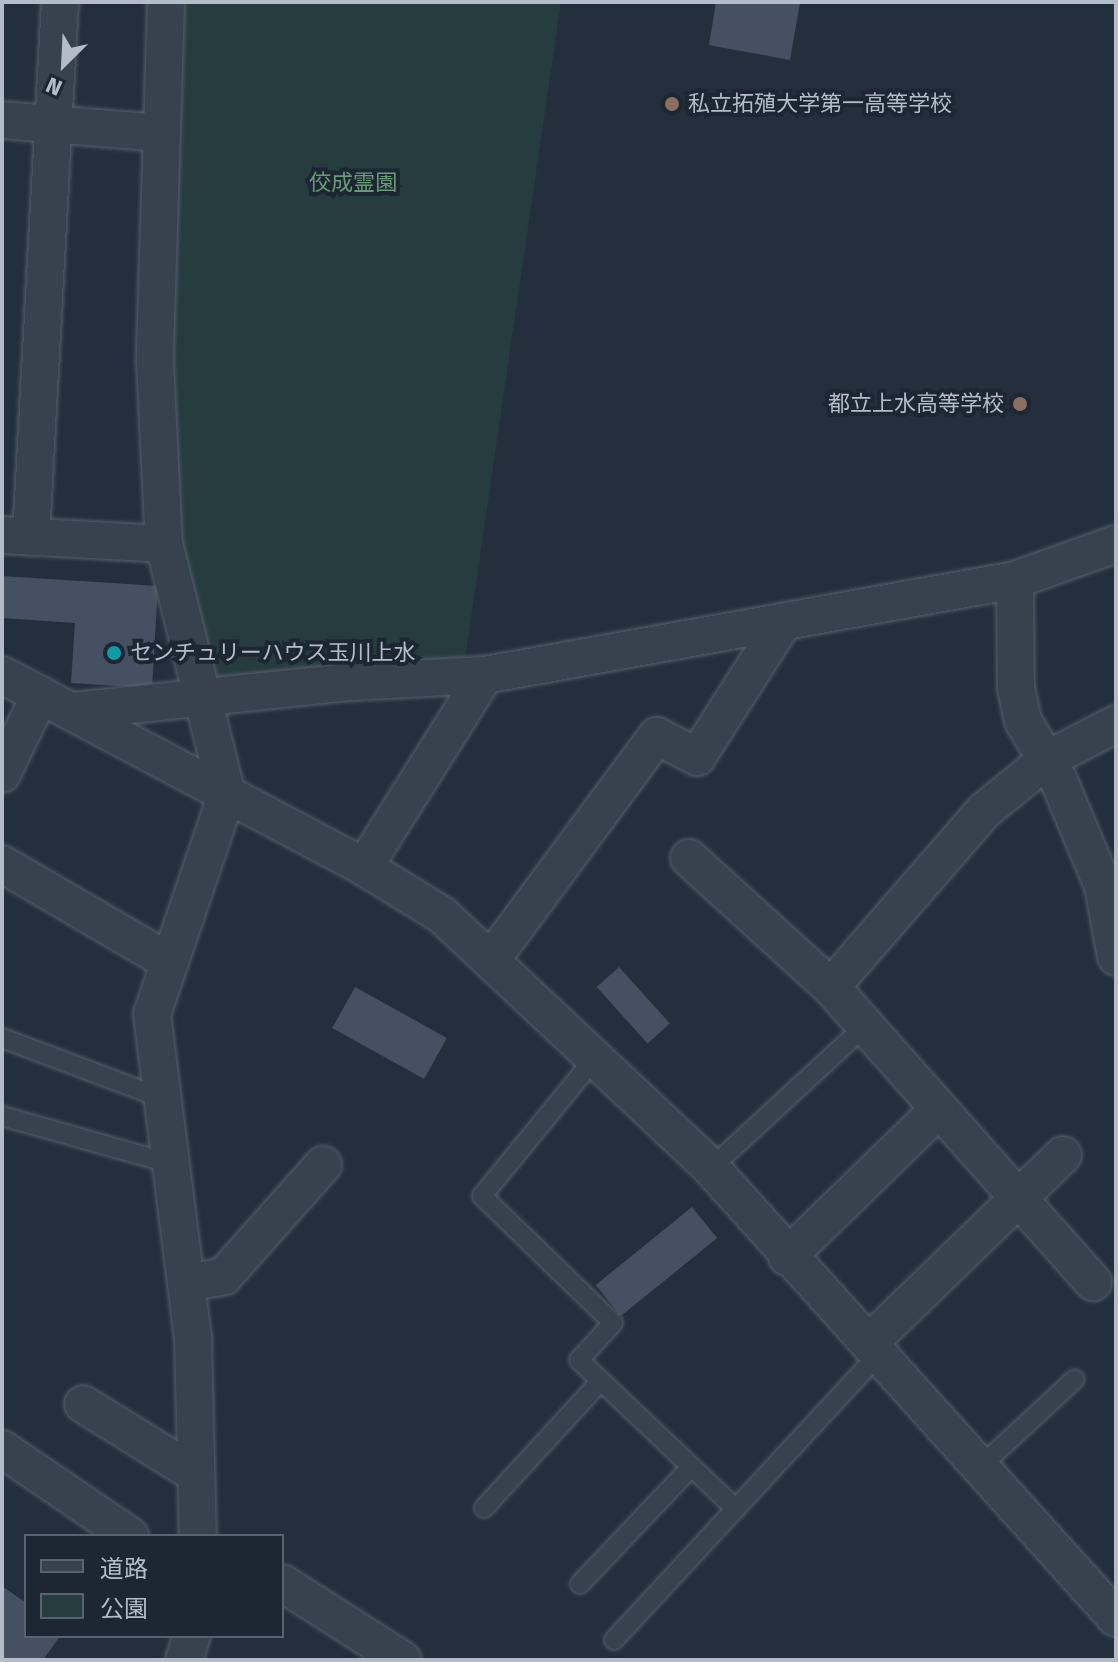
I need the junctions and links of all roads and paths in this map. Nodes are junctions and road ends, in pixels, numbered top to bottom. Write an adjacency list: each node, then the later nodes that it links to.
1 (60, 2): 4 (street)
2 (166, 2): 5 (street)
3 (2, 120): 4 (street)
4 (54, 124): 5 (street); 6 (street)
5 (160, 133): 7 (street)
6 (17, 536): 7 (street)
7 (164, 544): 14 (street)
8 (1116, 544): 9 (street)
9 (1015, 580): 10 (street); 17 (street)
10 (784, 621): 12 (street); 24 (street)
11 (2, 675): 13 (street)
12 (485, 675): 14 (street); 22 (street)
13 (40, 695): 15 (street); 18 (street)
14 (204, 698): 15 (street); 19 (street)
15 (73, 711): 19 (street)
16 (1116, 724): 17 (street)
17 (1045, 761): 23 (street); 26 (street)
18 (2, 774)
19 (227, 794): 22 (street); 25 (street)
20 (689, 858): 26 (street)
21 (2, 864): 25 (street)
22 (364, 867): 24 (street)
23 (1116, 957)
24 (491, 960): 29 (street)
25 (168, 961): 30 (street)
26 (831, 987): 27 (street)
27 (866, 1025): 31 (street); 36 (lane)
28 (2, 1038): 30 (lane)
29 (595, 1058): 36 (street); 43 (lane)
30 (164, 1099): 34 (street)
31 (939, 1109): 37 (street); 38 (street)
32 (2, 1116): 34 (lane)
33 (1063, 1155): 37 (street)
34 (172, 1164): 40 (street)
35 (323, 1165): 40 (street)
36 (711, 1168): 38 (street)
37 (1016, 1199): 39 (street); 41 (street)
38 (787, 1257): 41 (street)
39 (1093, 1282)
40 (186, 1283): 48 (street)
41 (874, 1349): 46 (street); 50 (lane)
42 (1075, 1379): 46 (lane)
43 (599, 1383): 47 (lane); 49 (lane)
44 (83, 1404): 48 (street)
45 (2, 1449): 51 (street)
46 (980, 1467): 55 (street)
47 (690, 1468): 50 (lane); 54 (lane)
48 (196, 1474): 52 (street)
49 (484, 1508)
50 (736, 1509): 57 (lane)
51 (127, 1534)
52 (201, 1534)
53 (284, 1584): 59 (street)
54 (580, 1584)
55 (1116, 1618)
56 (191, 1638): 58 (street)
57 (614, 1640)
58 (184, 1660)
59 (403, 1660)

